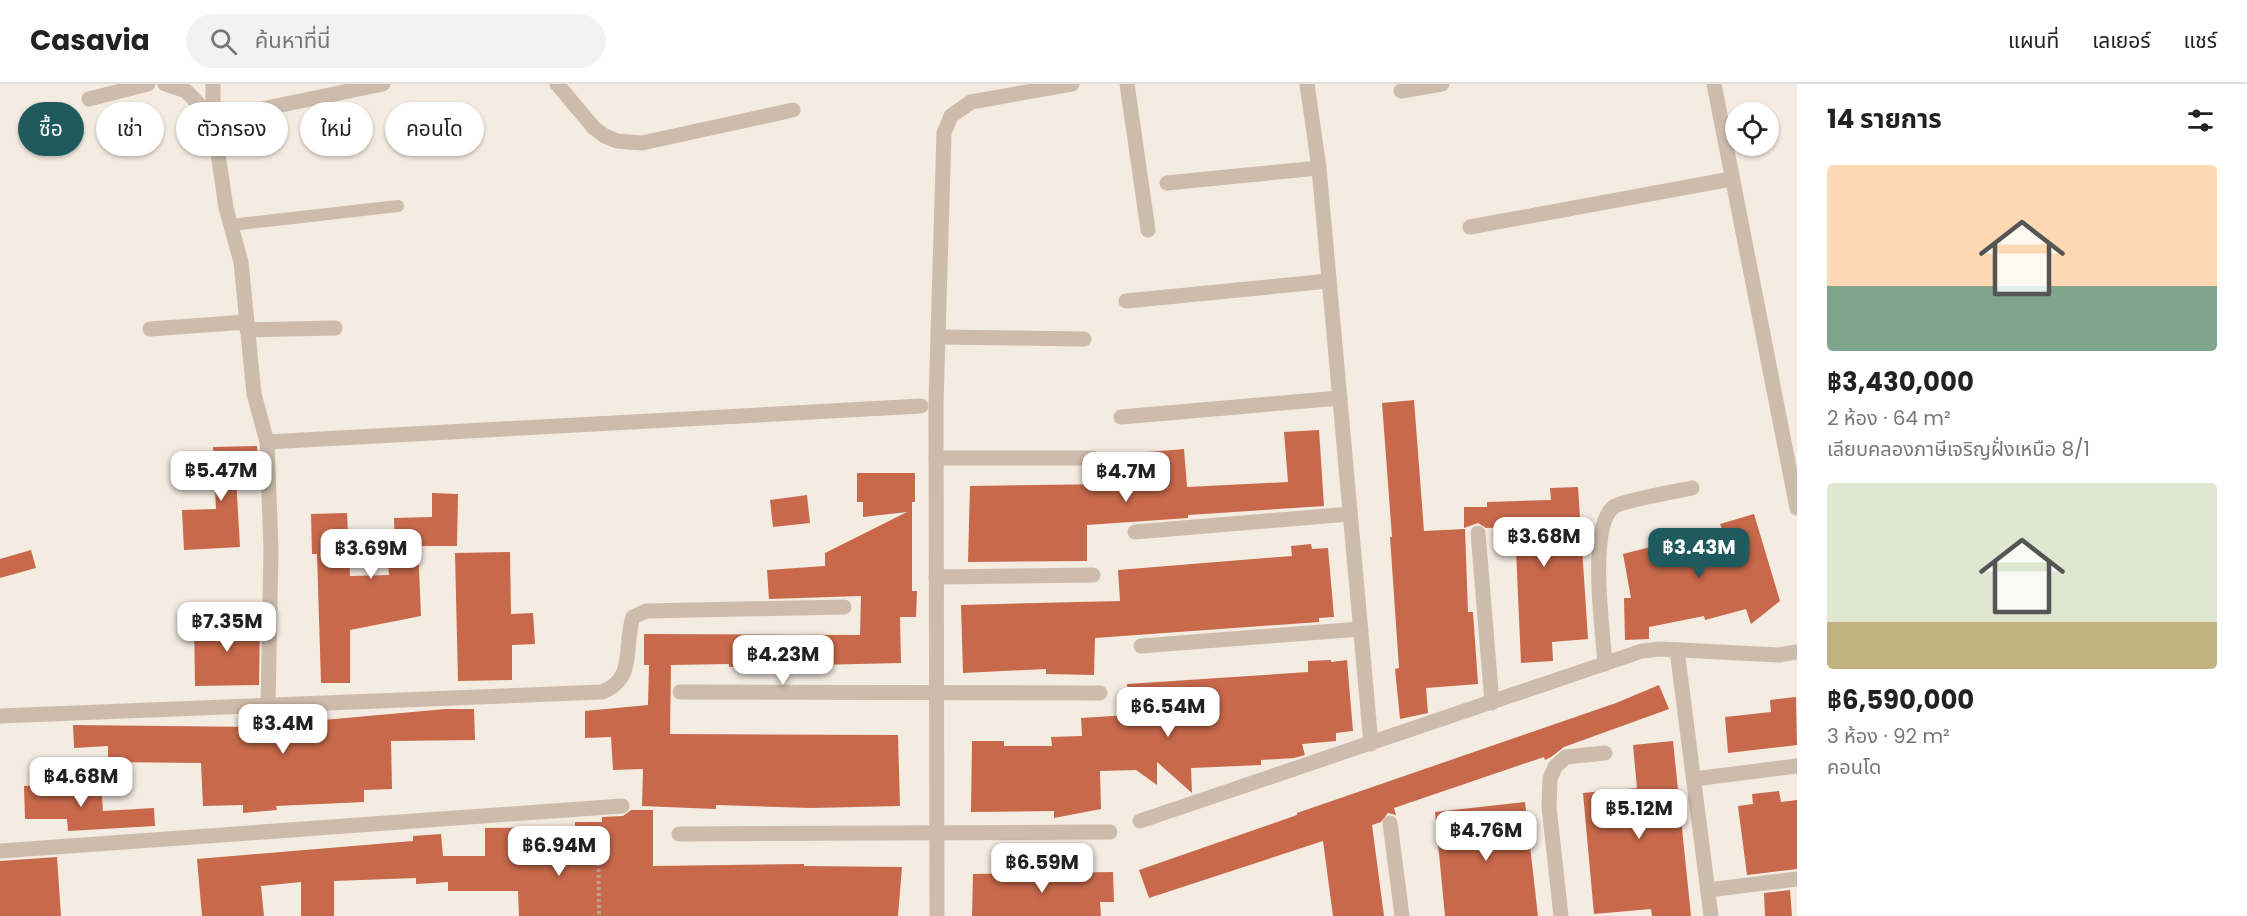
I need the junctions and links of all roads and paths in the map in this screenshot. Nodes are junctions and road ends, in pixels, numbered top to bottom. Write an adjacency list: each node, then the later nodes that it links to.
1 (148, 84): 12 (street)
2 (165, 84): 13 (street)
3 (213, 84): 14 (street)
4 (383, 84): 15 (street)
5 (557, 84): 16 (street)
6 (1072, 84): 30 (street)
7 (1126, 84): 24 (street)
8 (1307, 84): 18 (street)
9 (1442, 84): 11 (street)
10 (1714, 84): 19 (street)
11 (1401, 91)
12 (89, 99)
13 (197, 102)
14 (213, 102)
15 (288, 104)
16 (793, 110)
17 (217, 156): 22 (street)
18 (1319, 168): 20 (street); 25 (street)
19 (1731, 179): 23 (street); 39 (street)
20 (1167, 183)
21 (398, 206): 22 (lane)
22 (231, 225): 27 (street)
23 (1470, 227)
24 (1148, 230)
25 (1329, 281): 26 (street); 32 (street)
26 (1125, 301)
27 (246, 326): 28 (street); 29 (street); 35 (street)
28 (335, 328)
29 (150, 329)
30 (938, 337): 31 (street); 36 (street)
31 (1084, 339)
32 (1340, 398): 34 (street); 40 (street)
33 (921, 406): 35 (street)
34 (1121, 417)
35 (267, 442): 55 (street)
36 (936, 458): 37 (street); 44 (street)
37 (1092, 458)
38 (1692, 488): 50 (street)
39 (1797, 508)
40 (1350, 513): 41 (street); 46 (street)
41 (1135, 532)
42 (1478, 533): 54 (street)
43 (1093, 575): 44 (street)
44 (936, 577): 52 (street)
45 (844, 607): 55 (street)
46 (1360, 629): 47 (street); 57 (street)
47 (1141, 646)
48 (1677, 650): 49 (street); 50 (street); 60 (street)
49 (1797, 652)
50 (1605, 664): 54 (street)
51 (680, 692): 52 (street)
52 (936, 693): 53 (street); 66 (street)
53 (1100, 693)
54 (1492, 703): 57 (street)
55 (268, 706): 56 (street)
56 (0, 716)
57 (1371, 744): 63 (street)
58 (1605, 753): 74 (street)
59 (1797, 766): 60 (street)
60 (1694, 778): 70 (street)
61 (622, 806): 62 (street)
62 (598, 808): 68 (street); 71 (path)
63 (1140, 821)
64 (1390, 823): 73 (street)
65 (1110, 832): 66 (street)
66 (936, 833): 67 (street); 72 (street)
67 (679, 834)
68 (0, 851)
69 (1797, 879): 70 (street)
70 (1708, 890): 75 (street)
71 (599, 916)
72 (936, 916)
73 (1402, 916)
74 (1561, 916)
75 (1711, 916)

